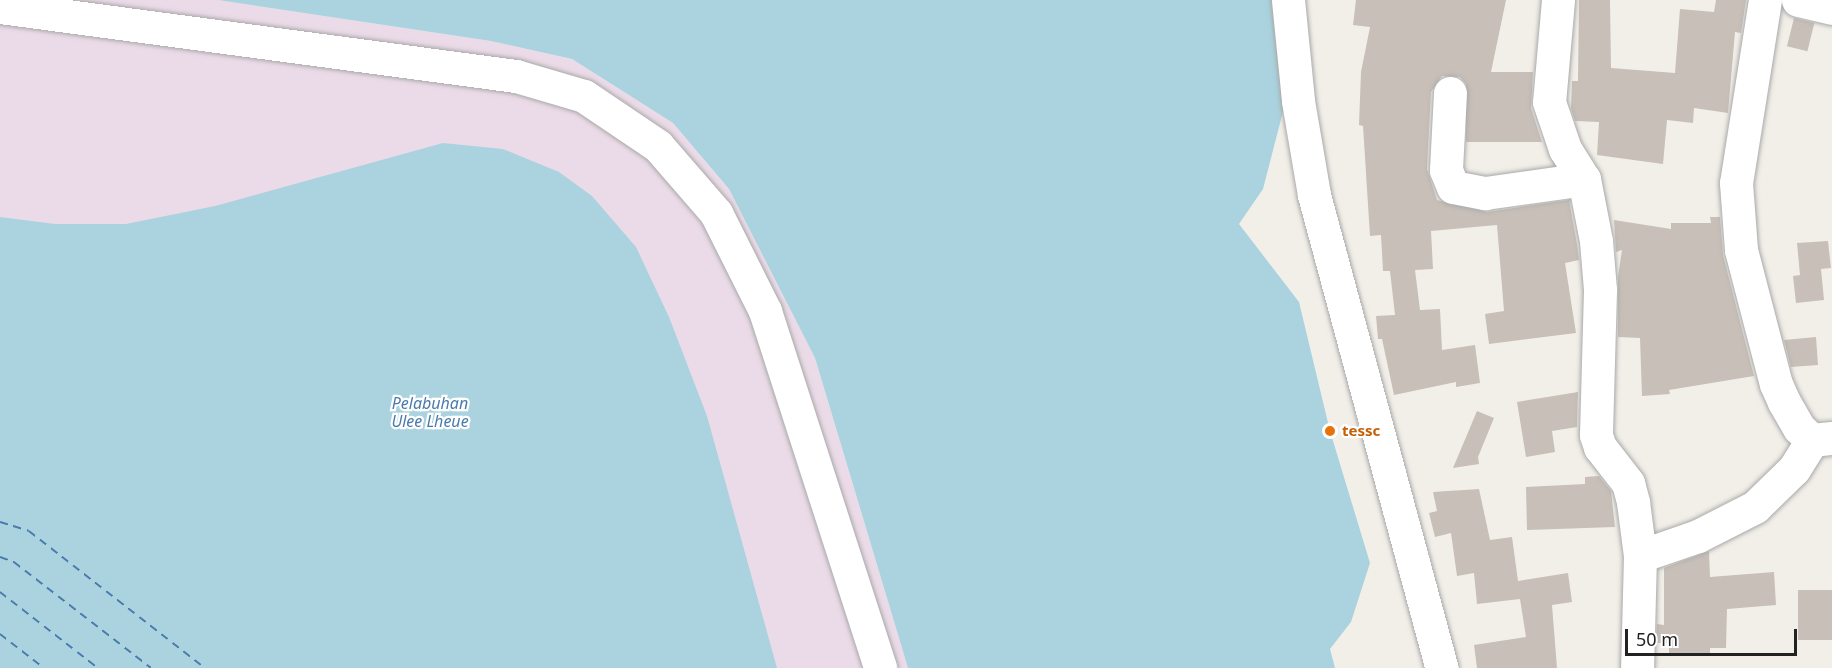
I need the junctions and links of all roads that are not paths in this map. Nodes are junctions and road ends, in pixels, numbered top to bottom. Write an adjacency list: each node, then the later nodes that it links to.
1 (1288, 0): 12 (street)
2 (1558, 0): 8 (street)
3 (1765, 0): 9 (street)
4 (1798, 0): 6 (street)
5 (0, 8): 11 (street)
6 (1832, 8)
7 (1450, 93): 8 (street)
8 (1584, 180): 10 (street)
9 (1822, 439): 10 (street)
10 (1640, 556): 13 (street)
11 (880, 668)
12 (1442, 668)
13 (1637, 668)

